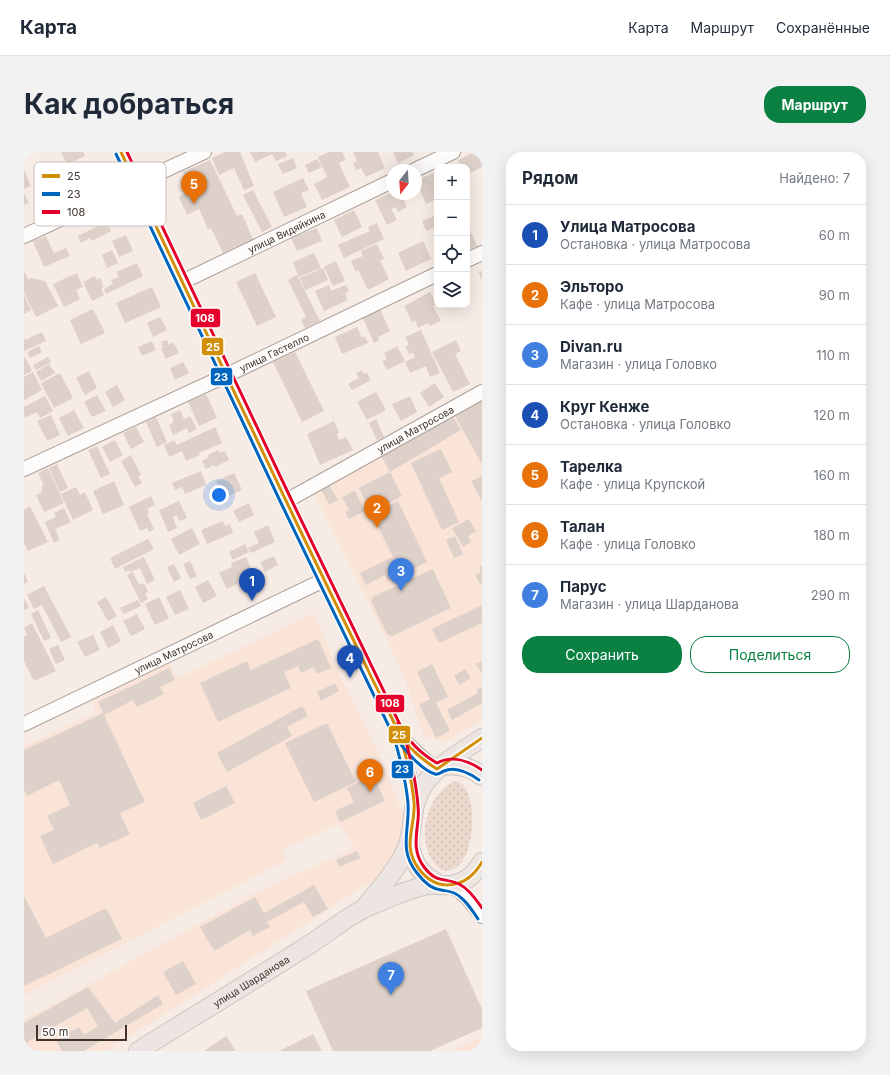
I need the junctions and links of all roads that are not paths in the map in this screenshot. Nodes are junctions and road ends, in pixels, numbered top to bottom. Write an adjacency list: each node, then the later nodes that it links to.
1 (121, 152): 4 (street)
2 (204, 152): 6 (street)
3 (453, 152): 5 (street)
4 (126, 162)
5 (422, 167)
6 (166, 170)
7 (386, 184): 14 (street, улица Видяйкина)
8 (46, 226): 10 (street)
9 (156, 226): 14 (street)
10 (24, 236)
11 (482, 253): 12 (street)
12 (470, 259)
13 (434, 275): 15 (street, улица Гастелло)
14 (182, 282): 15 (street)
15 (227, 375): 17 (street, улица Гастелло); 18 (street)
16 (482, 392): 18 (street, улица Матросова)
17 (24, 469)
18 (286, 501): 19 (street)
19 (324, 580): 20 (street, улица Матросова); 21 (street)
20 (24, 724)
21 (399, 735): 23 (street); 25 (street)
22 (482, 738): 23 (main road)
23 (440, 767): 24 (main road); 25 (main road)
24 (482, 776)
25 (414, 806): 26 (main road)
26 (409, 842): 28 (main road); 29 (main road)
27 (482, 862): 28 (main road)
28 (444, 885): 29 (main road); 30 (street)
29 (363, 909): 31 (main road, улица Шарданова)
30 (482, 916)
31 (138, 1051)

